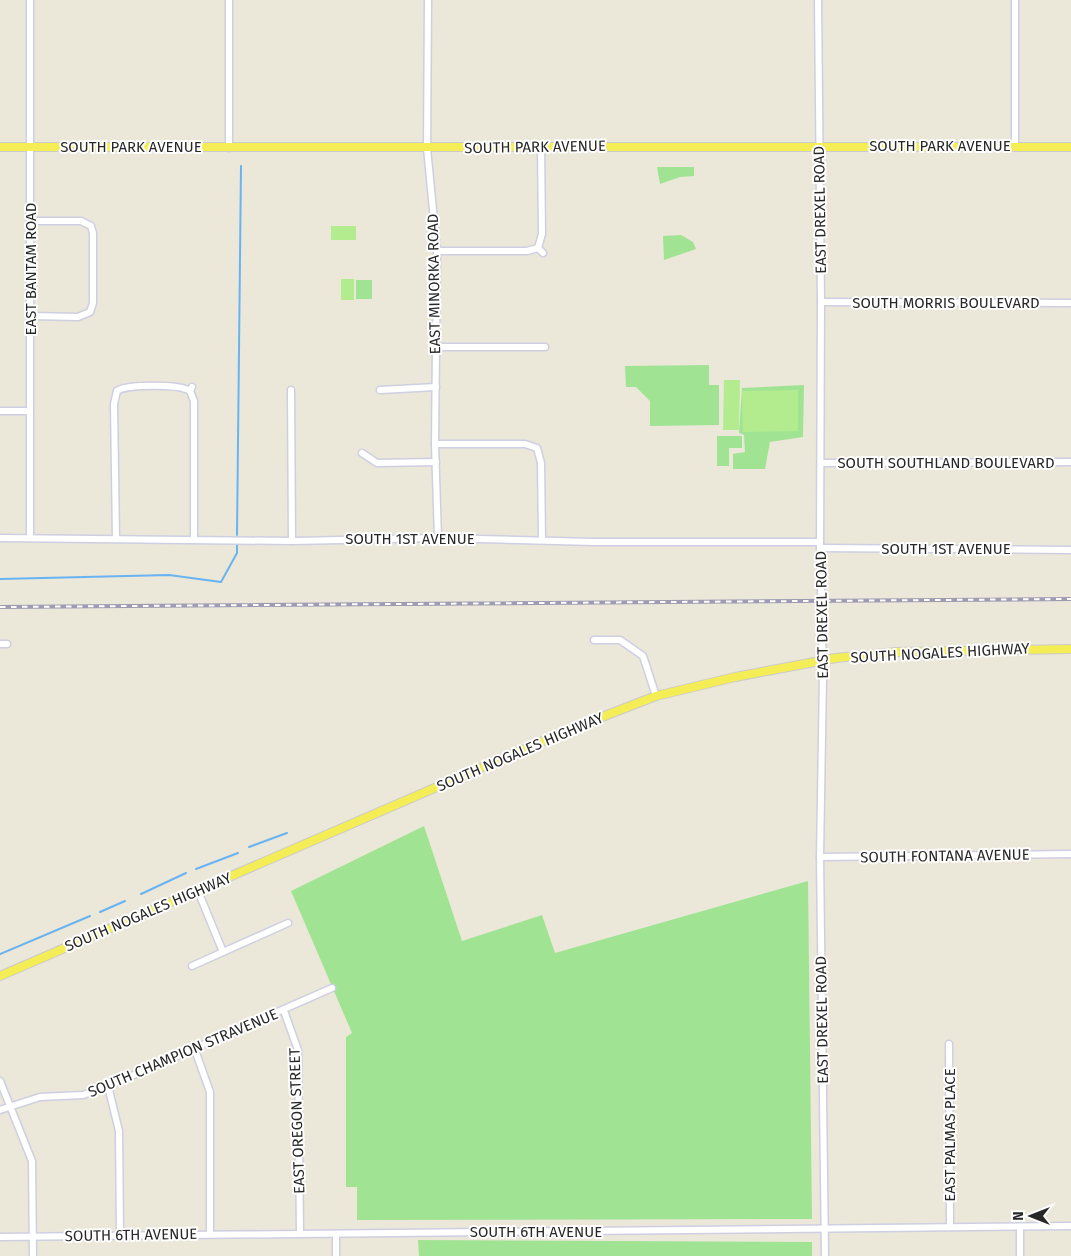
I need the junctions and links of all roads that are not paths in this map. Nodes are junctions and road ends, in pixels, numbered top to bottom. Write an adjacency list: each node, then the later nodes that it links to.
1 (30, 0): 10 (street, EAST BANTAM ROAD)
2 (229, 0): 12 (street)
3 (428, 0): 13 (street, EAST MINORKA ROAD)
4 (818, 0): 7 (street, EAST DREXEL ROAD)
5 (1016, 0): 8 (street)
6 (541, 146): 7 (main road, SOUTH PARK AVENUE); 13 (main road, SOUTH PARK AVENUE); 15 (street)
7 (820, 146): 8 (main road, SOUTH PARK AVENUE); 18 (street, EAST DREXEL ROAD)
8 (1016, 146): 11 (main road, SOUTH PARK AVENUE)
9 (0, 147): 10 (main road, SOUTH PARK AVENUE)
10 (31, 147): 12 (main road, SOUTH PARK AVENUE); 14 (street, EAST BANTAM ROAD)
11 (1071, 147)
12 (229, 148): 13 (main road, SOUTH PARK AVENUE)
13 (427, 148): 16 (street, EAST MINORKA ROAD)
14 (31, 221): 20 (street, EAST BANTAM ROAD); 20 (street)
15 (537, 248): 16 (street); 17 (street)
16 (437, 251): 21 (street, EAST MINORKA ROAD)
17 (543, 253)
18 (822, 302): 19 (street, SOUTH MORRIS BOULEVARD); 32 (street, EAST DREXEL ROAD)
19 (1071, 303)
20 (31, 316): 27 (street, EAST BANTAM ROAD)
21 (436, 347): 22 (street); 23 (street, EAST MINORKA ROAD)
22 (545, 347)
23 (436, 387): 25 (street); 28 (street, EAST MINORKA ROAD)
24 (291, 390): 39 (street)
25 (380, 390)
26 (0, 411): 27 (street)
27 (30, 411): 34 (street, EAST BANTAM ROAD)
28 (435, 444): 30 (street, EAST MINORKA ROAD); 38 (street)
29 (362, 452): 30 (street)
30 (436, 462): 36 (street, EAST MINORKA ROAD)
31 (1071, 462): 32 (street, SOUTH SOUTHLAND BOULEVARD)
32 (822, 463): 40 (street, EAST DREXEL ROAD)
33 (0, 538): 34 (street, SOUTH 1ST AVENUE)
34 (30, 538): 35 (street, SOUTH 1ST AVENUE)
35 (116, 538): 37 (street, SOUTH 1ST AVENUE); 37 (street)
36 (438, 538): 38 (street, SOUTH 1ST AVENUE); 39 (street, SOUTH 1ST AVENUE)
37 (194, 540): 39 (street, SOUTH 1ST AVENUE)
38 (542, 540): 40 (street, SOUTH 1ST AVENUE)
39 (292, 541)
40 (820, 545): 41 (street, SOUTH 1ST AVENUE); 44 (street, EAST DREXEL ROAD)
41 (1071, 550)
42 (594, 640): 45 (street)
43 (1071, 648): 44 (main road, SOUTH NOGALES HIGHWAY)
44 (823, 662): 45 (main road, SOUTH NOGALES HIGHWAY); 47 (street, EAST DREXEL ROAD)
45 (656, 696): 48 (main road, SOUTH NOGALES HIGHWAY)
46 (1071, 854): 47 (street, SOUTH FONTANA AVENUE)
47 (820, 857): 64 (street, EAST DREXEL ROAD)
48 (198, 891): 50 (street); 52 (main road, SOUTH NOGALES HIGHWAY)
49 (288, 922): 50 (street)
50 (223, 952): 51 (street)
51 (192, 966)
52 (0, 976)
53 (332, 988): 54 (street, SOUTH CHAMPION STRAVENUE)
54 (284, 1011): 56 (street, SOUTH CHAMPION STRAVENUE); 65 (street, EAST OREGON STREET)
55 (949, 1044): 62 (street, EAST PALMAS PLACE)
56 (195, 1050): 58 (street, SOUTH CHAMPION STRAVENUE); 67 (street)
57 (0, 1081): 59 (street)
58 (108, 1086): 59 (street, SOUTH CHAMPION STRAVENUE); 66 (street)
59 (11, 1105): 60 (street, SOUTH CHAMPION STRAVENUE); 70 (street)
60 (0, 1110)
61 (1071, 1226): 63 (street, SOUTH 6TH AVENUE)
62 (950, 1227): 63 (street, SOUTH 6TH AVENUE); 64 (street, SOUTH 6TH AVENUE)
63 (1020, 1227): 74 (street)
64 (824, 1231): 68 (street, SOUTH 6TH AVENUE); 73 (street, EAST DREXEL ROAD)
65 (300, 1233): 67 (street, SOUTH 6TH AVENUE); 68 (street, SOUTH 6TH AVENUE)
66 (120, 1234): 67 (street, SOUTH 6TH AVENUE); 70 (street, SOUTH 6TH AVENUE)
67 (210, 1234)
68 (336, 1234): 72 (street)
69 (0, 1237): 70 (street, SOUTH 6TH AVENUE)
70 (33, 1237): 71 (street)
71 (33, 1256)
72 (336, 1256)
73 (825, 1256)
74 (1020, 1256)

